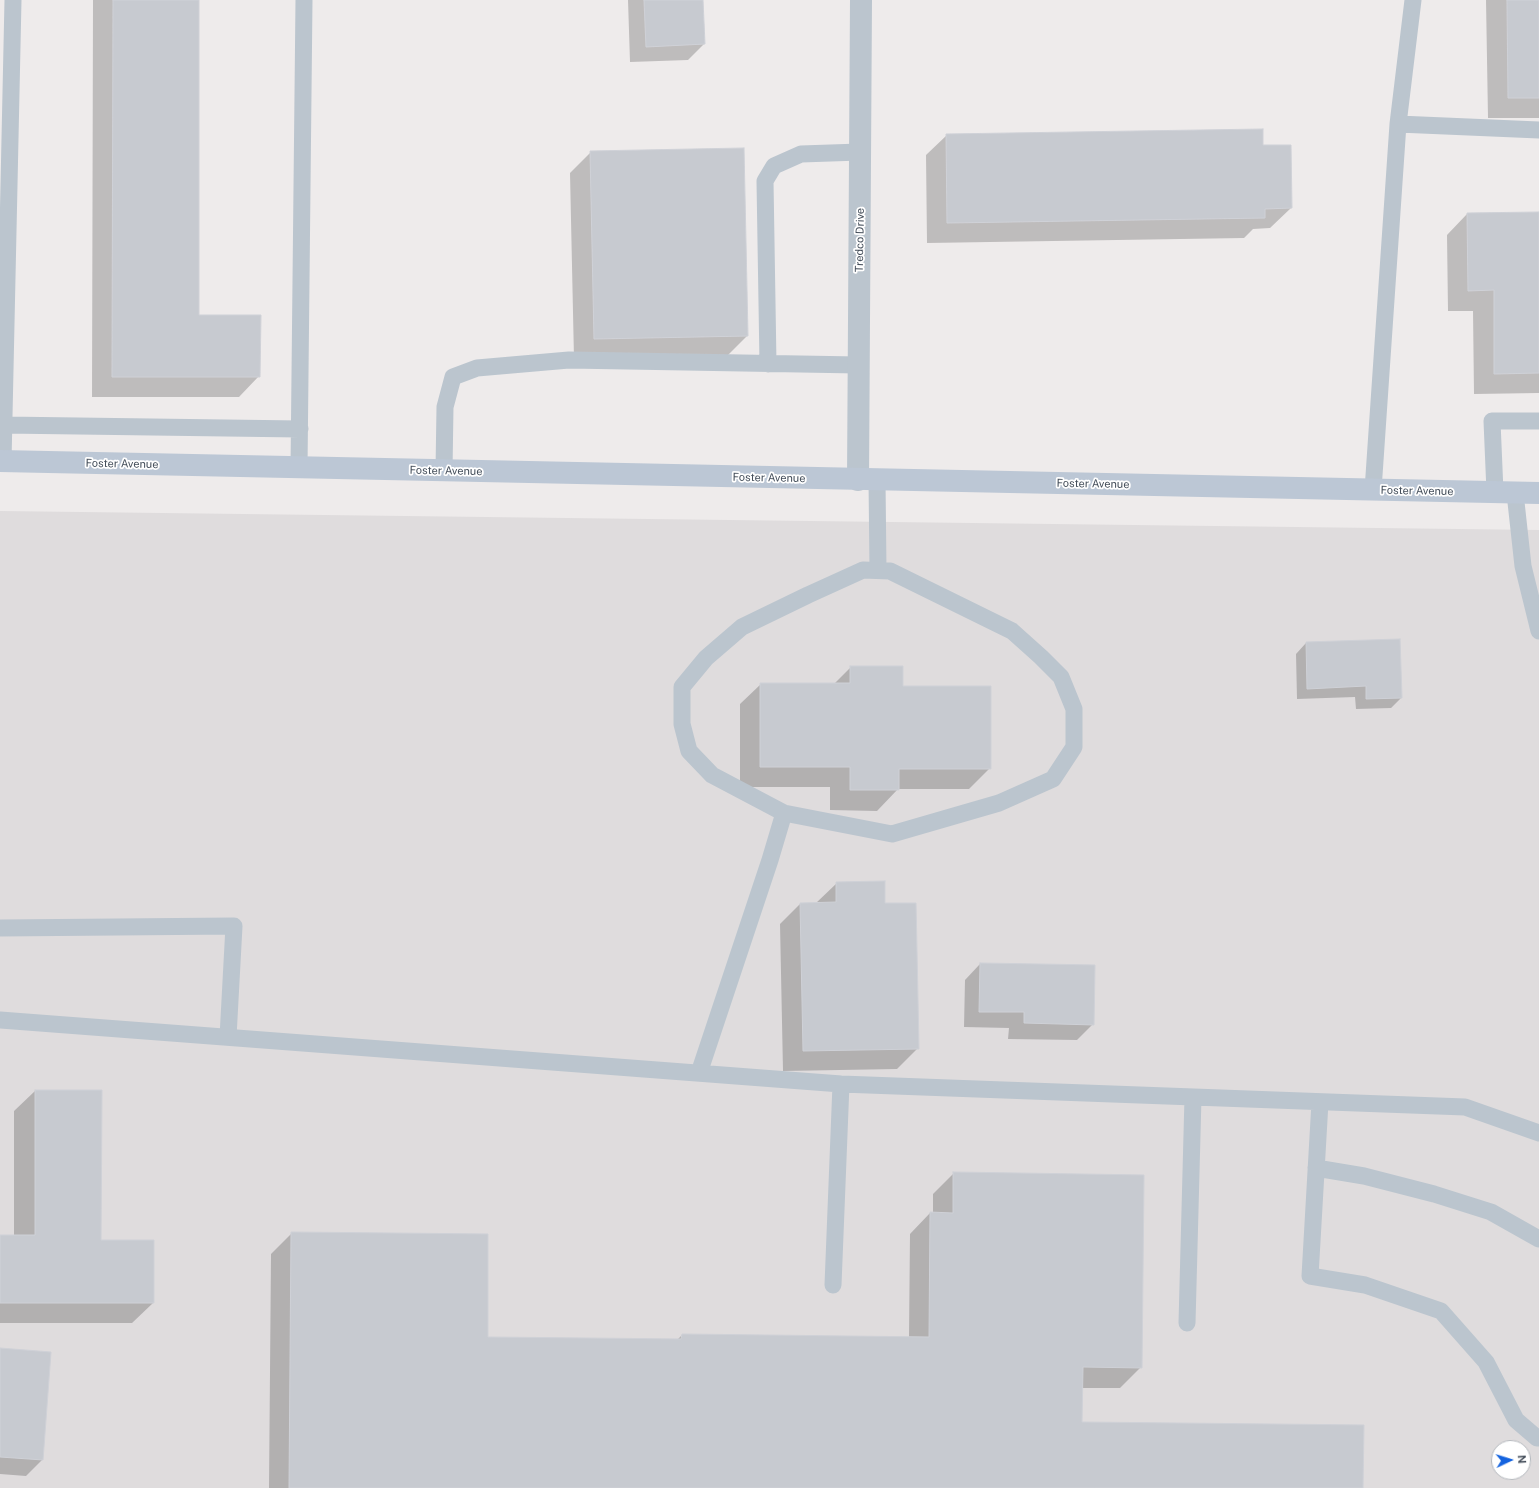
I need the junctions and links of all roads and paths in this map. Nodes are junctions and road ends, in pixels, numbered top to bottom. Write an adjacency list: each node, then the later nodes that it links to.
1 (13, 0): 11 (lane)
2 (304, 0): 12 (lane)
3 (861, 0): 7 (street, Tredco Drive)
4 (1413, 0): 5 (lane)
5 (1398, 124): 6 (lane); 17 (lane)
6 (1539, 130)
7 (860, 152): 8 (lane); 9 (street, Tredco Drive)
8 (768, 364): 9 (lane); 15 (lane)
9 (858, 365): 16 (street, Tredco Drive)
10 (1539, 421): 18 (lane)
11 (4, 425): 12 (lane); 13 (lane)
12 (300, 429): 14 (lane)
13 (2, 462): 14 (main road, Foster Avenue)
14 (299, 468): 15 (main road, Foster Avenue)
15 (444, 471): 16 (main road, Foster Avenue)
16 (867, 480): 17 (main road, Foster Avenue); 20 (lane)
17 (1373, 490): 18 (main road, Foster Avenue)
18 (1505, 492): 19 (main road, Foster Avenue); 21 (lane)
19 (1539, 493)
20 (878, 570): 22 (lane); 22 (lane)
21 (1539, 631)
22 (784, 813): 26 (lane)
23 (0, 928): 25 (lane)
24 (0, 1020): 25 (lane)
25 (228, 1037): 26 (lane)
26 (699, 1073): 27 (lane)
27 (841, 1084): 28 (lane); 33 (lane)
28 (1193, 1097): 29 (lane); 34 (lane)
29 (1320, 1102): 30 (lane); 31 (lane)
30 (1539, 1133)
31 (1316, 1168): 32 (lane); 35 (lane)
32 (1539, 1239)
33 (833, 1285)
34 (1187, 1323)
35 (1539, 1438)

